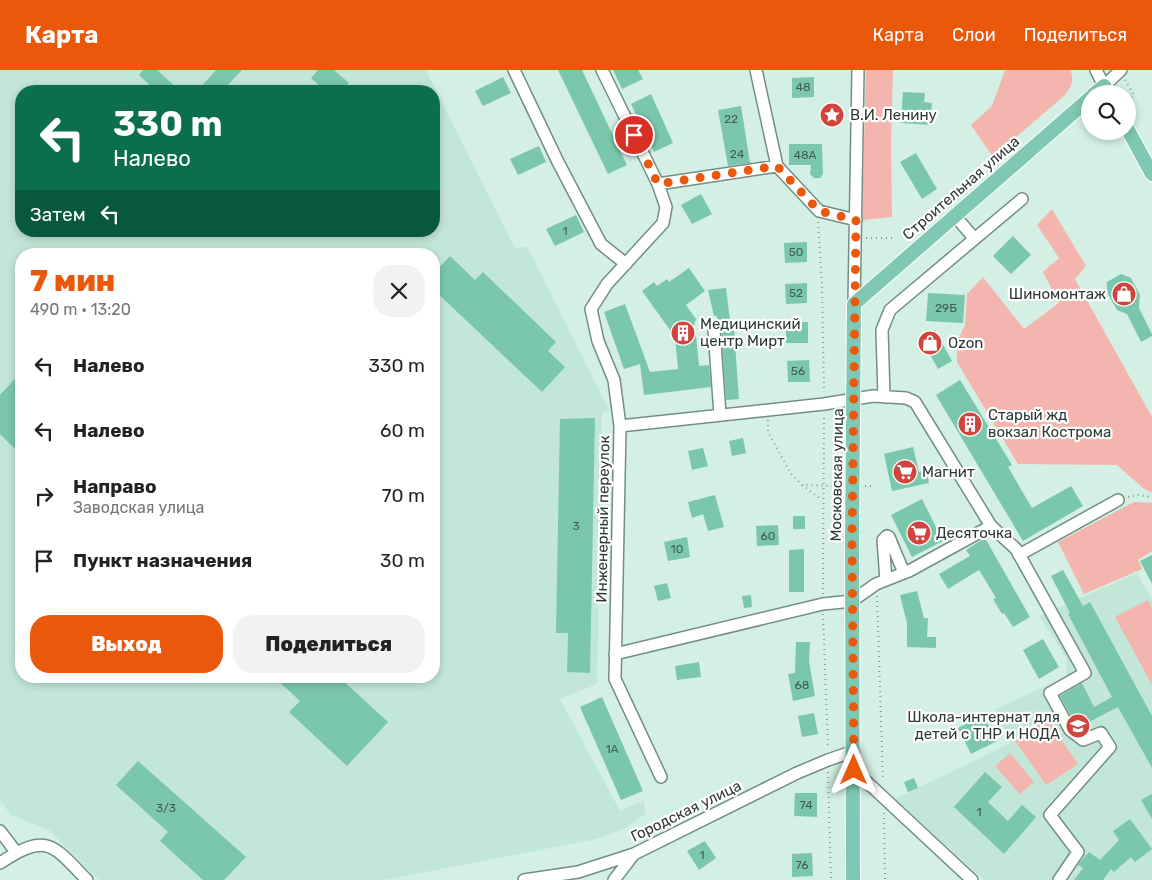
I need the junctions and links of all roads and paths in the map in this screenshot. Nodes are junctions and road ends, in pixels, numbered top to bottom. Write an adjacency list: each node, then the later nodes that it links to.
1 (514, 70): 21 (street)
2 (602, 70): 13 (street)
3 (858, 70): 17 (street, Московская улица)
4 (1096, 70): 7 (street)
5 (755, 72): 11 (street)
6 (1123, 75): 8 (street)
7 (1100, 85)
8 (1110, 85)
9 (1081, 106): 15 (main road, Строительная улица)
10 (1133, 140): 12 (main road)
11 (777, 166): 13 (street); 17 (street)
12 (1152, 174)
13 (658, 184): 21 (street)
14 (1022, 199): 20 (street)
15 (955, 216): 20 (street); 22 (main road, Строительная улица)
16 (818, 218): 24 (path)
17 (856, 220): 22 (street, Московская улица)
18 (862, 238): 19 (path)
19 (894, 238)
20 (974, 238): 25 (street)
21 (626, 264): 30 (street)
22 (854, 304): 26 (main road, Московская улица)
23 (714, 330): 28 (street)
24 (824, 394)
25 (884, 397): 26 (street, Инженерный переулок); 39 (street, Инженерный переулок)
26 (853, 400): 27 (street, Инженерный переулок); 44 (main road, Московская улица)
27 (767, 410): 28 (street, Инженерный переулок); 31 (path)
28 (720, 415): 30 (street, Инженерный переулок)
29 (824, 417): 32 (path)
30 (620, 426): 46 (street, Инженерный переулок)
31 (802, 485): 32 (path); 37 (path)
32 (823, 486): 33 (path); 37 (path)
33 (843, 486)
34 (860, 486): 35 (path)
35 (874, 486)
36 (1152, 497): 38 (path)
37 (823, 500): 43 (path)
38 (1118, 500): 40 (street)
39 (991, 526): 40 (street, Инженерный переулок); 41 (street)
40 (1019, 555): 65 (street, Инженерный переулок)
41 (904, 573): 42 (street); 42 (street)
42 (881, 582): 44 (street); 52 (path)
43 (822, 596)
44 (852, 601): 46 (street); 48 (main road, Московская улица)
45 (823, 613): 47 (path)
46 (615, 654): 51 (street, Инженерный переулок)
47 (828, 749)
48 (854, 751): 50 (main road, Московская улица); 56 (street, Городская улица)
49 (828, 770): 61 (path)
50 (854, 770): 62 (main road, Московская улица); 64 (street)
51 (660, 777)
52 (884, 788)
53 (884, 810): 63 (path)
54 (0, 831): 55 (street)
55 (16, 852): 57 (street); 58 (street)
56 (634, 854): 59 (street, Городская улица); 60 (street)
57 (0, 863)
58 (87, 880)
59 (524, 880)
60 (614, 880)
61 (831, 880)
62 (853, 880)
63 (885, 880)
64 (972, 880)
65 (1059, 880)

